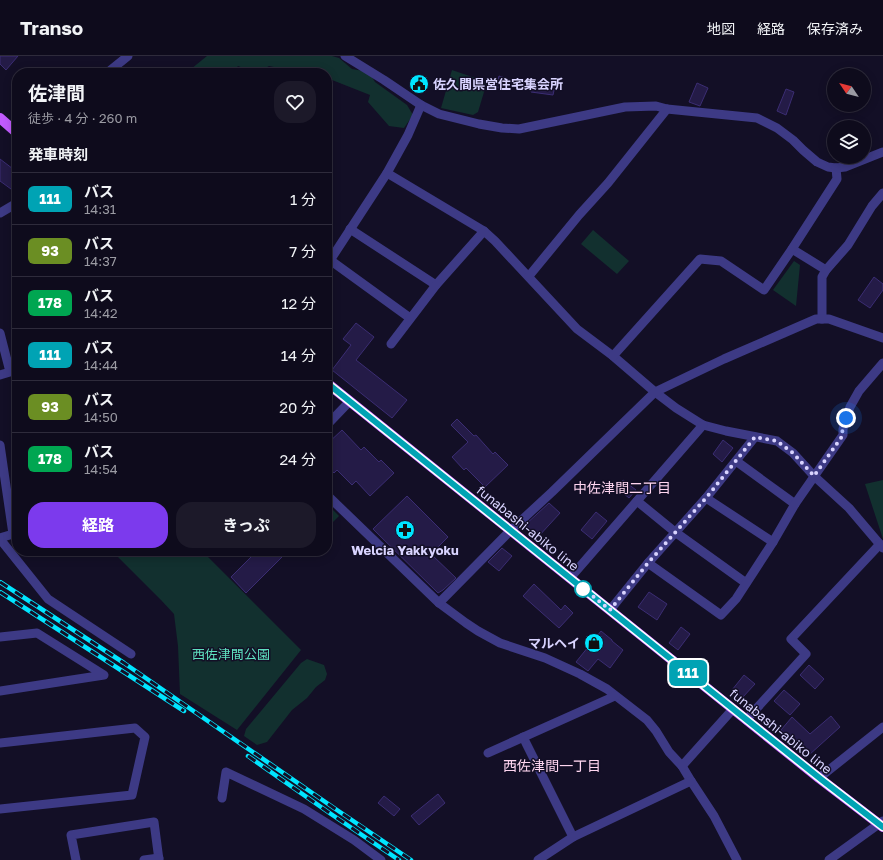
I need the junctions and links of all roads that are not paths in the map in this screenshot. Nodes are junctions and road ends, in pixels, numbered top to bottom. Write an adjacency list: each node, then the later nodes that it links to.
1 (128, 56): 3 (street)
2 (345, 56): 4 (street)
3 (112, 68)
4 (420, 106): 5 (street); 10 (street)
5 (667, 109): 9 (street); 20 (street)
6 (0, 118): 7 (main road)
7 (12, 129)
8 (883, 152): 9 (street)
9 (836, 168): 16 (street)
10 (387, 173): 14 (street); 15 (street)
11 (883, 193): 19 (street)
12 (12, 206): 13 (street)
13 (0, 213)
14 (350, 229): 17 (street); 21 (street)
15 (484, 231): 20 (street); 21 (street)
16 (792, 249): 19 (street); 27 (street)
17 (332, 258)
18 (332, 265): 22 (street)
19 (826, 270): 23 (street)
20 (529, 276): 27 (street)
21 (436, 286): 22 (street)
22 (410, 318): 26 (street)
23 (822, 319): 25 (street); 31 (street)
24 (0, 333): 29 (street)
25 (883, 338)
26 (391, 344)
27 (613, 356): 31 (street)
28 (883, 363): 38 (street)
29 (0, 375)
30 (332, 387): 32 (main road, funabashi-abiko line)
31 (655, 392): 34 (street); 44 (street)
32 (350, 401): 33 (street); 44 (main road, funabashi-abiko line)
33 (332, 419)
34 (703, 424): 35 (street); 41 (street)
35 (755, 437): 37 (street); 38 (street)
36 (0, 445): 43 (street)
37 (736, 460): 39 (street); 42 (street)
38 (814, 476): 42 (street); 49 (street)
39 (706, 498): 45 (street); 48 (street)
40 (332, 500): 55 (street)
41 (637, 501): 45 (street); 53 (street)
42 (795, 504): 48 (street)
43 (12, 527)
44 (511, 530): 53 (main road, funabashi-abiko line); 55 (street)
45 (675, 532): 52 (street); 54 (street)
46 (12, 534): 47 (street)
47 (0, 538): 50 (street)
48 (773, 542): 54 (street)
49 (881, 546): 62 (street)
50 (12, 553)
51 (14, 556): 58 (street)
52 (648, 563): 54 (street); 56 (street)
53 (570, 578): 56 (main road, funabashi-abiko line)
54 (746, 583)
55 (439, 603): 60 (street)
56 (610, 610): 61 (main road, funabashi-abiko line)
57 (0, 638): 59 (street)
58 (131, 654)
59 (0, 691)
60 (615, 696): 64 (street); 67 (street)
61 (733, 709): 62 (main road, funabashi-abiko line); 67 (street)
62 (746, 720): 68 (main road, funabashi-abiko line)
63 (883, 727): 68 (street)
64 (523, 737): 66 (street); 73 (street)
65 (0, 743): 71 (street)
66 (488, 752)
67 (682, 766): 69 (street)
68 (819, 778): 72 (main road, funabashi-abiko line)
69 (691, 781): 73 (street); 79 (street)
70 (222, 798): 77 (street)
71 (0, 809)
72 (882, 824): 80 (street)
73 (572, 837): 78 (street)
74 (159, 859): 75 (street); 76 (street)
75 (76, 860)
76 (144, 860)
77 (381, 860)
78 (538, 860)
79 (737, 860)
80 (829, 860)

